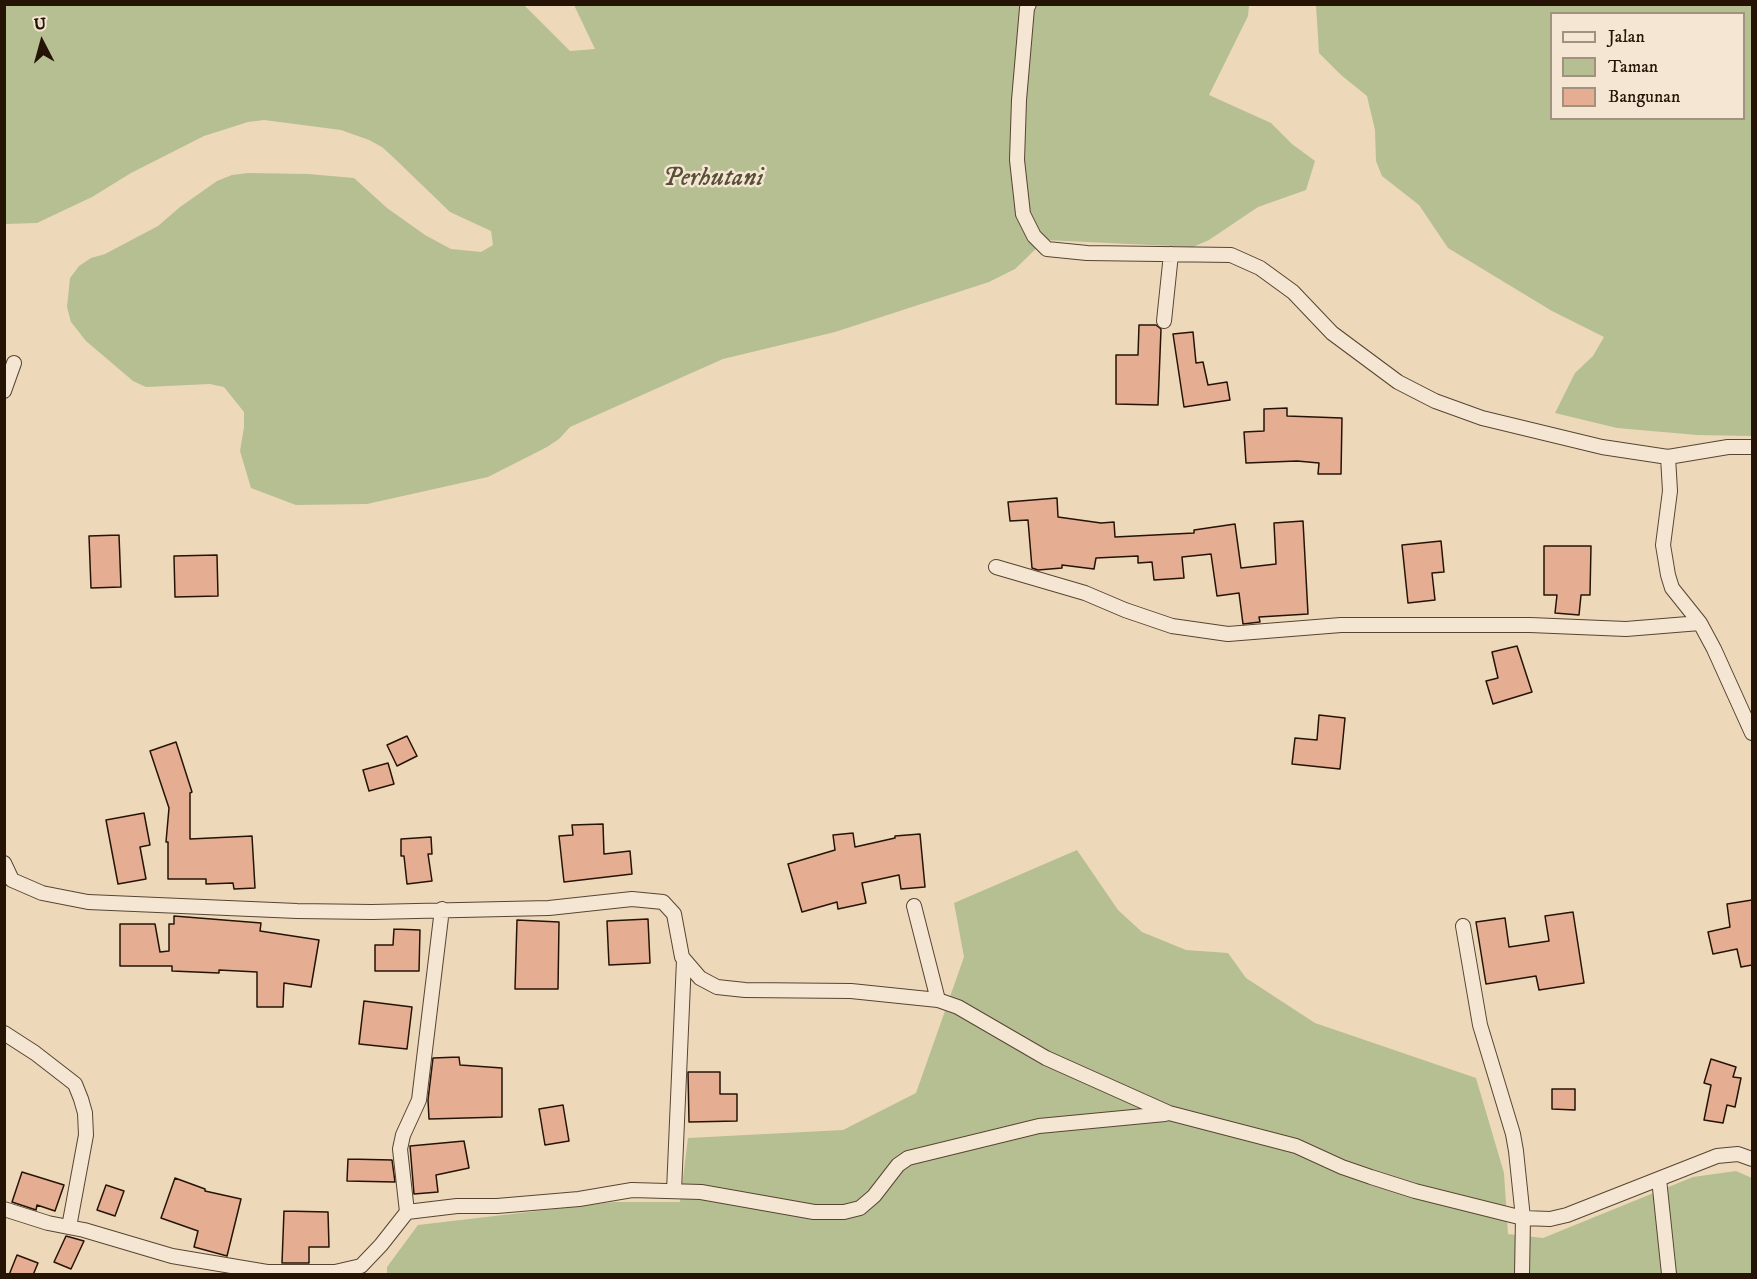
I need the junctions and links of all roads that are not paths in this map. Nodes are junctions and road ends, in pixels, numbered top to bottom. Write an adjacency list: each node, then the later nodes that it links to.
1 (1028, 6): 2 (street)
2 (1171, 254): 3 (street); 7 (street)
3 (1164, 321)
4 (14, 363): 5 (street)
5 (4, 391)
6 (1752, 447): 7 (street)
7 (1668, 457): 9 (street)
8 (996, 567): 9 (street)
9 (1700, 623): 10 (street)
10 (1752, 733)
11 (4, 863): 13 (street)
12 (914, 906): 16 (street)
13 (442, 909): 15 (street); 23 (street)
14 (1462, 926): 24 (street)
15 (684, 960): 16 (street); 21 (street)
16 (938, 1000): 18 (street)
17 (4, 1033): 25 (street)
18 (1169, 1113): 21 (street); 24 (street)
19 (1752, 1159): 20 (street)
20 (1659, 1179): 24 (street); 27 (street)
21 (674, 1191): 23 (street)
22 (4, 1209): 25 (street)
23 (407, 1212): 25 (street)
24 (1522, 1218): 26 (street)
25 (69, 1227)
26 (1522, 1275)
27 (1668, 1275)

